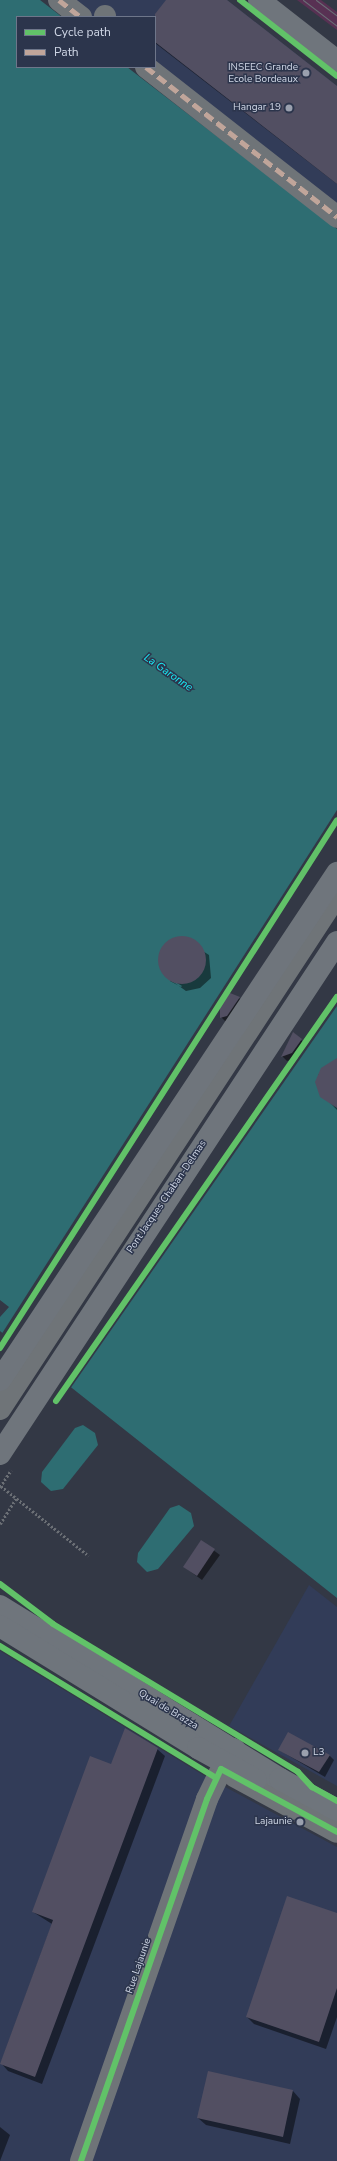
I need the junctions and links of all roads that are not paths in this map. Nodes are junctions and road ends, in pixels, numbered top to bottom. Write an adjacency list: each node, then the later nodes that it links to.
1 (59, 0): 4 (street)
2 (259, 0): 6 (main road)
3 (276, 0): 5 (main road)
4 (80, 16)
5 (337, 47)
6 (337, 61)
7 (147, 68): 8 (street)
8 (337, 217)
9 (337, 873): 13 (main road, Pont Jacques Chaban-Delmas)
10 (337, 895): 13 (street)
11 (337, 920): 13 (street)
12 (337, 942): 13 (main road, Pont Jacques Chaban-Delmas)
13 (19, 1379): 14 (street); 15 (street); 16 (main road, Pont Jacques Chaban-Delmas)
14 (0, 1409)
15 (0, 1421)
16 (0, 1454)
17 (0, 1606): 20 (main road, Quai de Brazza)
18 (0, 1626): 20 (main road, Quai de Brazza)
19 (0, 1635): 20 (street)
20 (224, 1765): 21 (street); 22 (main road, Quai de Brazza); 23 (main road, Quai de Brazza); 24 (street); 25 (street, Rue Lajaunie)
21 (337, 1801)
22 (337, 1810)
23 (337, 1823)
24 (337, 1832)
25 (81, 2161)

